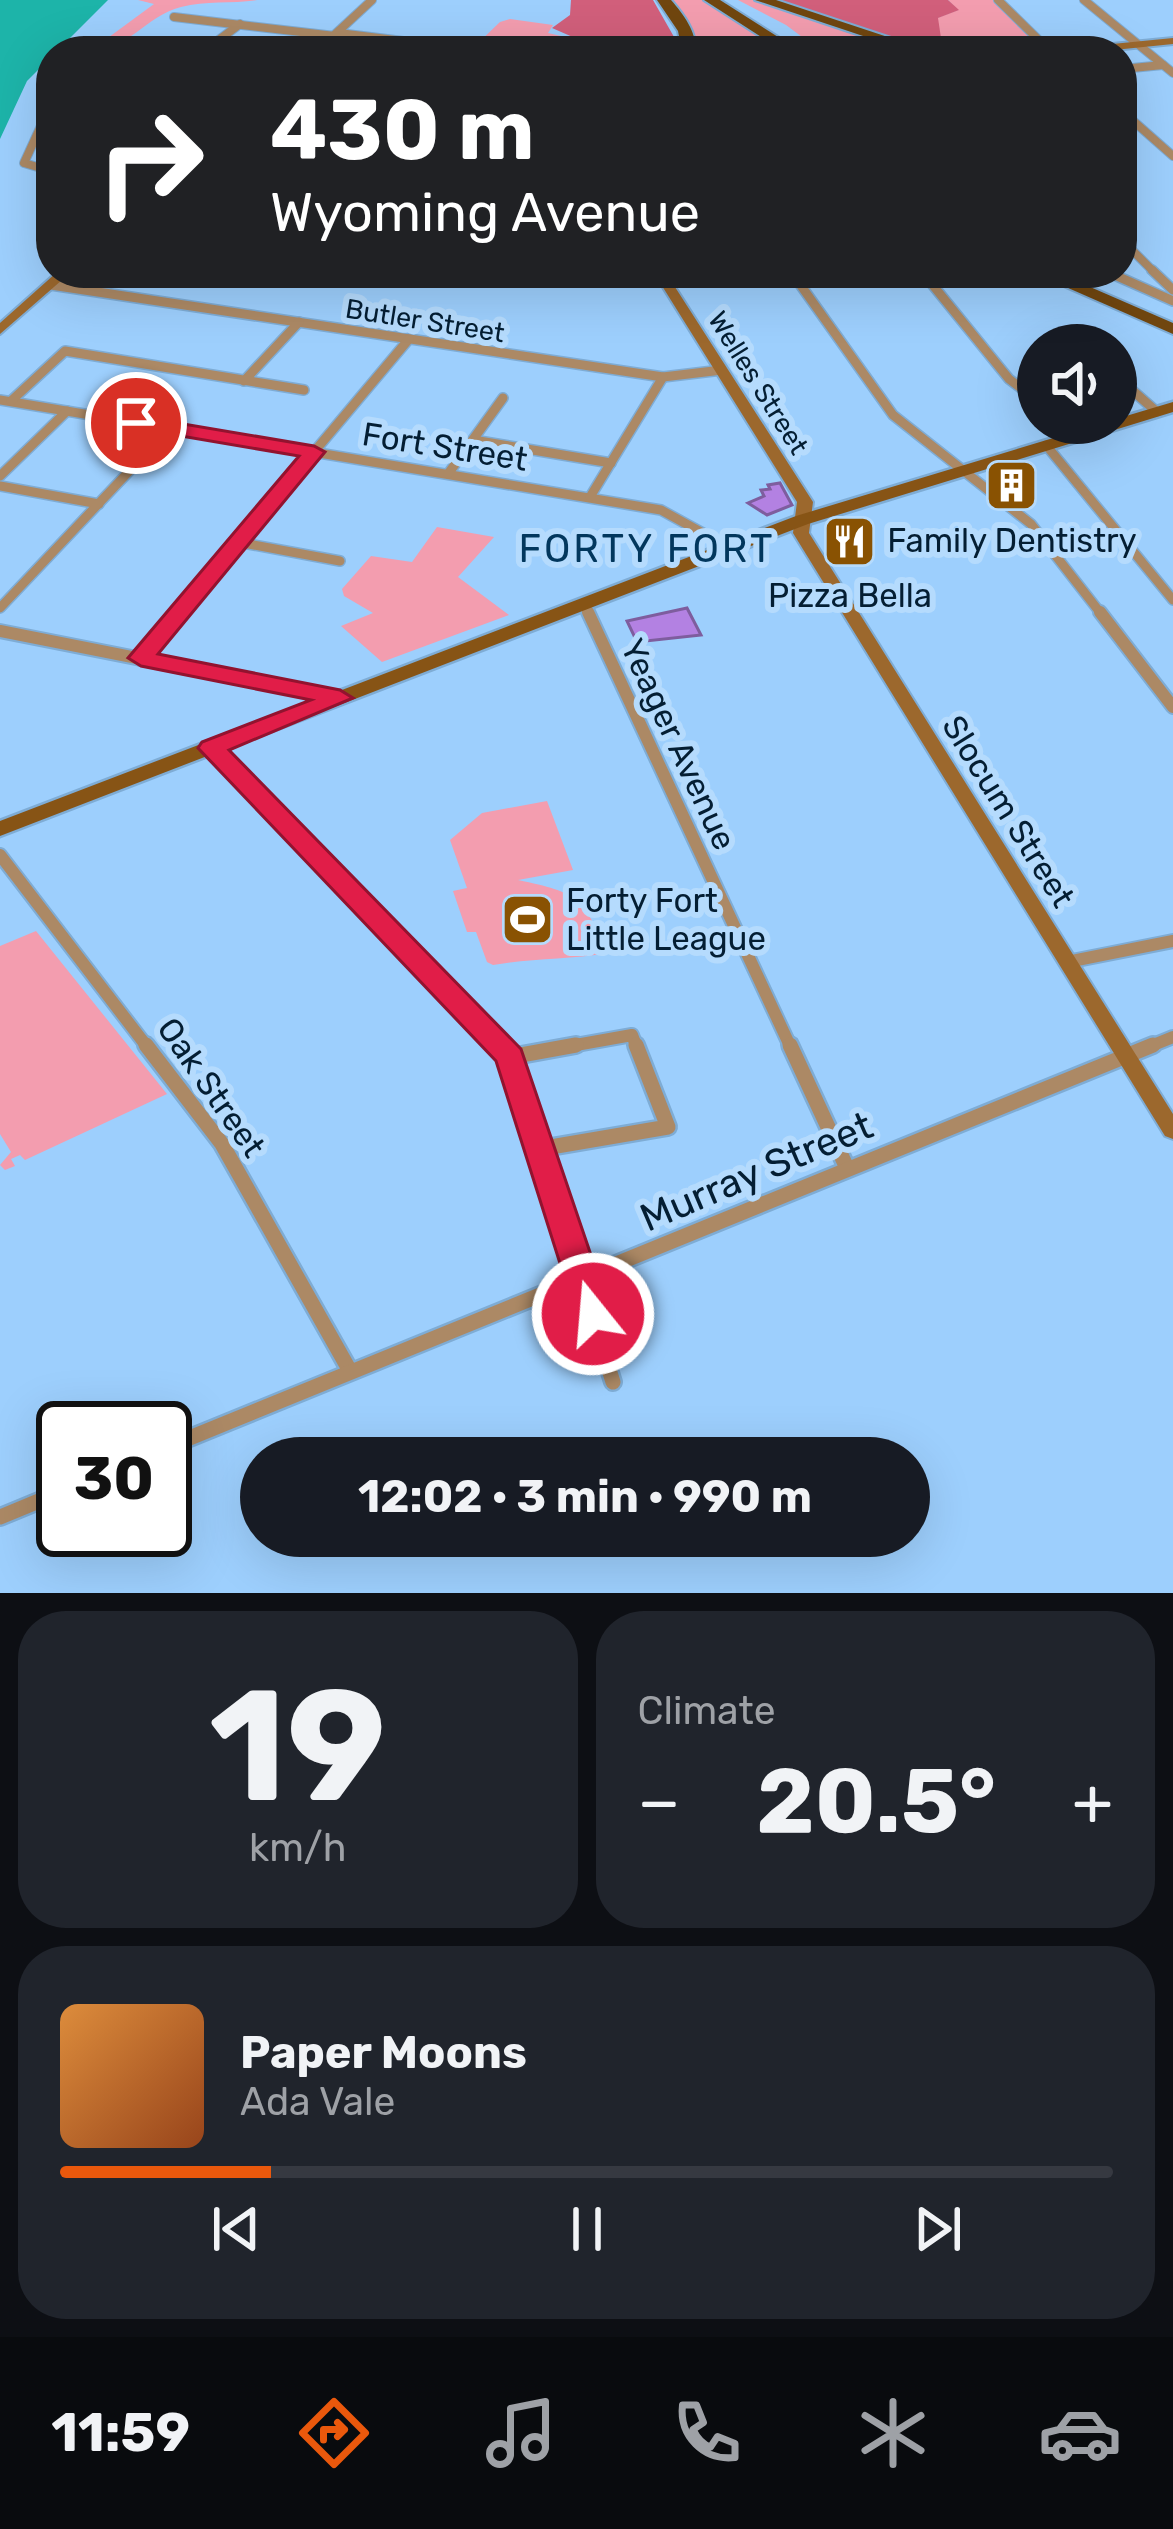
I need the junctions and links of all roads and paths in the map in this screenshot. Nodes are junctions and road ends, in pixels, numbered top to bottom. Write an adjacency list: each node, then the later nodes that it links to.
1 (372, 0): 10 (street)
2 (664, 0): 15 (highway)
3 (711, 0): 16 (highway)
4 (724, 0): 17 (highway)
5 (762, 0): 11 (highway)
6 (998, 0): 20 (street)
7 (1084, 0): 21 (street)
8 (174, 17): 9 (street)
9 (240, 24): 10 (street); 12 (street)
10 (337, 34): 13 (street); 14 (street)
11 (872, 34): 18 (highway); 19 (highway)
12 (224, 36)
13 (335, 36)
14 (354, 36)
15 (685, 36)
16 (770, 36)
17 (781, 36)
18 (876, 36)
19 (878, 36)
20 (1035, 36)
21 (1127, 36)
22 (1173, 41): 23 (street)
23 (1138, 45): 24 (street)
24 (1163, 65): 25 (street); 26 (street)
25 (1137, 68)
26 (1173, 73)
27 (1137, 124): 29 (street)
28 (36, 140): 30 (street)
29 (1173, 156)
30 (36, 168)
31 (1137, 255): 33 (street)
32 (1137, 285): 41 (street)
33 (1170, 287): 41 (street)
34 (48, 288): 45 (street)
35 (71, 288): 43 (street, Butler Street)
36 (670, 288): 47 (street, Welles Street)
37 (804, 288): 62 (street)
38 (935, 288): 50 (street)
39 (1080, 288): 44 (highway)
40 (1093, 288): 44 (highway)
41 (1145, 289): 42 (street)
42 (1173, 301)
43 (299, 322): 46 (street, Butler Street); 49 (street)
44 (1173, 325)
45 (0, 330)
46 (409, 339): 48 (street, Butler Street); 60 (street)
47 (722, 370): 48 (street, Butler Street); 68 (street, Welles Street)
48 (663, 377): 61 (street)
49 (244, 381): 51 (street); 54 (street)
50 (1017, 385)
51 (304, 390)
52 (1137, 390): 55 (street)
53 (503, 398): 58 (street)
54 (6, 400): 56 (street, Fort Street)
55 (1165, 409)
56 (67, 411): 57 (street, Fort Street); 64 (street)
57 (170, 428): 60 (street, Fort Street); 67 (street)
58 (473, 440): 61 (street); 63 (street)
59 (1046, 445): 62 (main road); 72 (street)
60 (314, 452): 63 (street, Fort Street); 69 (street)
61 (611, 463): 66 (street)
62 (965, 469): 68 (main road); 78 (street)
63 (448, 474): 66 (street, Fort Street)
64 (0, 476)
65 (0, 486): 67 (street)
66 (590, 497): 70 (street, Fort Street)
67 (99, 504): 74 (street)
68 (802, 520): 70 (main road); 83 (street, Slocum Street)
69 (238, 542): 71 (street); 76 (street)
70 (730, 548): 73 (main road)
71 (340, 561)
72 (1173, 600)
73 (584, 604): 77 (main road); 89 (street, Yeager Avenue)
74 (0, 608)
75 (0, 631): 76 (street)
76 (141, 658): 77 (street)
77 (340, 698): 79 (main road)
78 (1173, 707)
79 (212, 748): 80 (main road); 86 (street)
80 (0, 830)
81 (0, 855): 91 (street, Oak Street)
82 (1173, 941): 83 (street)
83 (1067, 962): 85 (street, Slocum Street)
84 (1173, 1037): 85 (street, Murray Street)
85 (1127, 1056): 87 (street, Slocum Street); 89 (street, Murray Street)
86 (510, 1057): 88 (street); 88 (street)
87 (1173, 1131)
88 (539, 1149): 90 (street)
89 (847, 1168): 90 (street, Murray Street)
90 (583, 1280): 91 (street, Murray Street); 92 (street)
91 (350, 1371): 93 (street, Murray Street)
92 (613, 1382)
93 (192, 1437)
94 (36, 1502): 95 (street)
95 (0, 1517)

